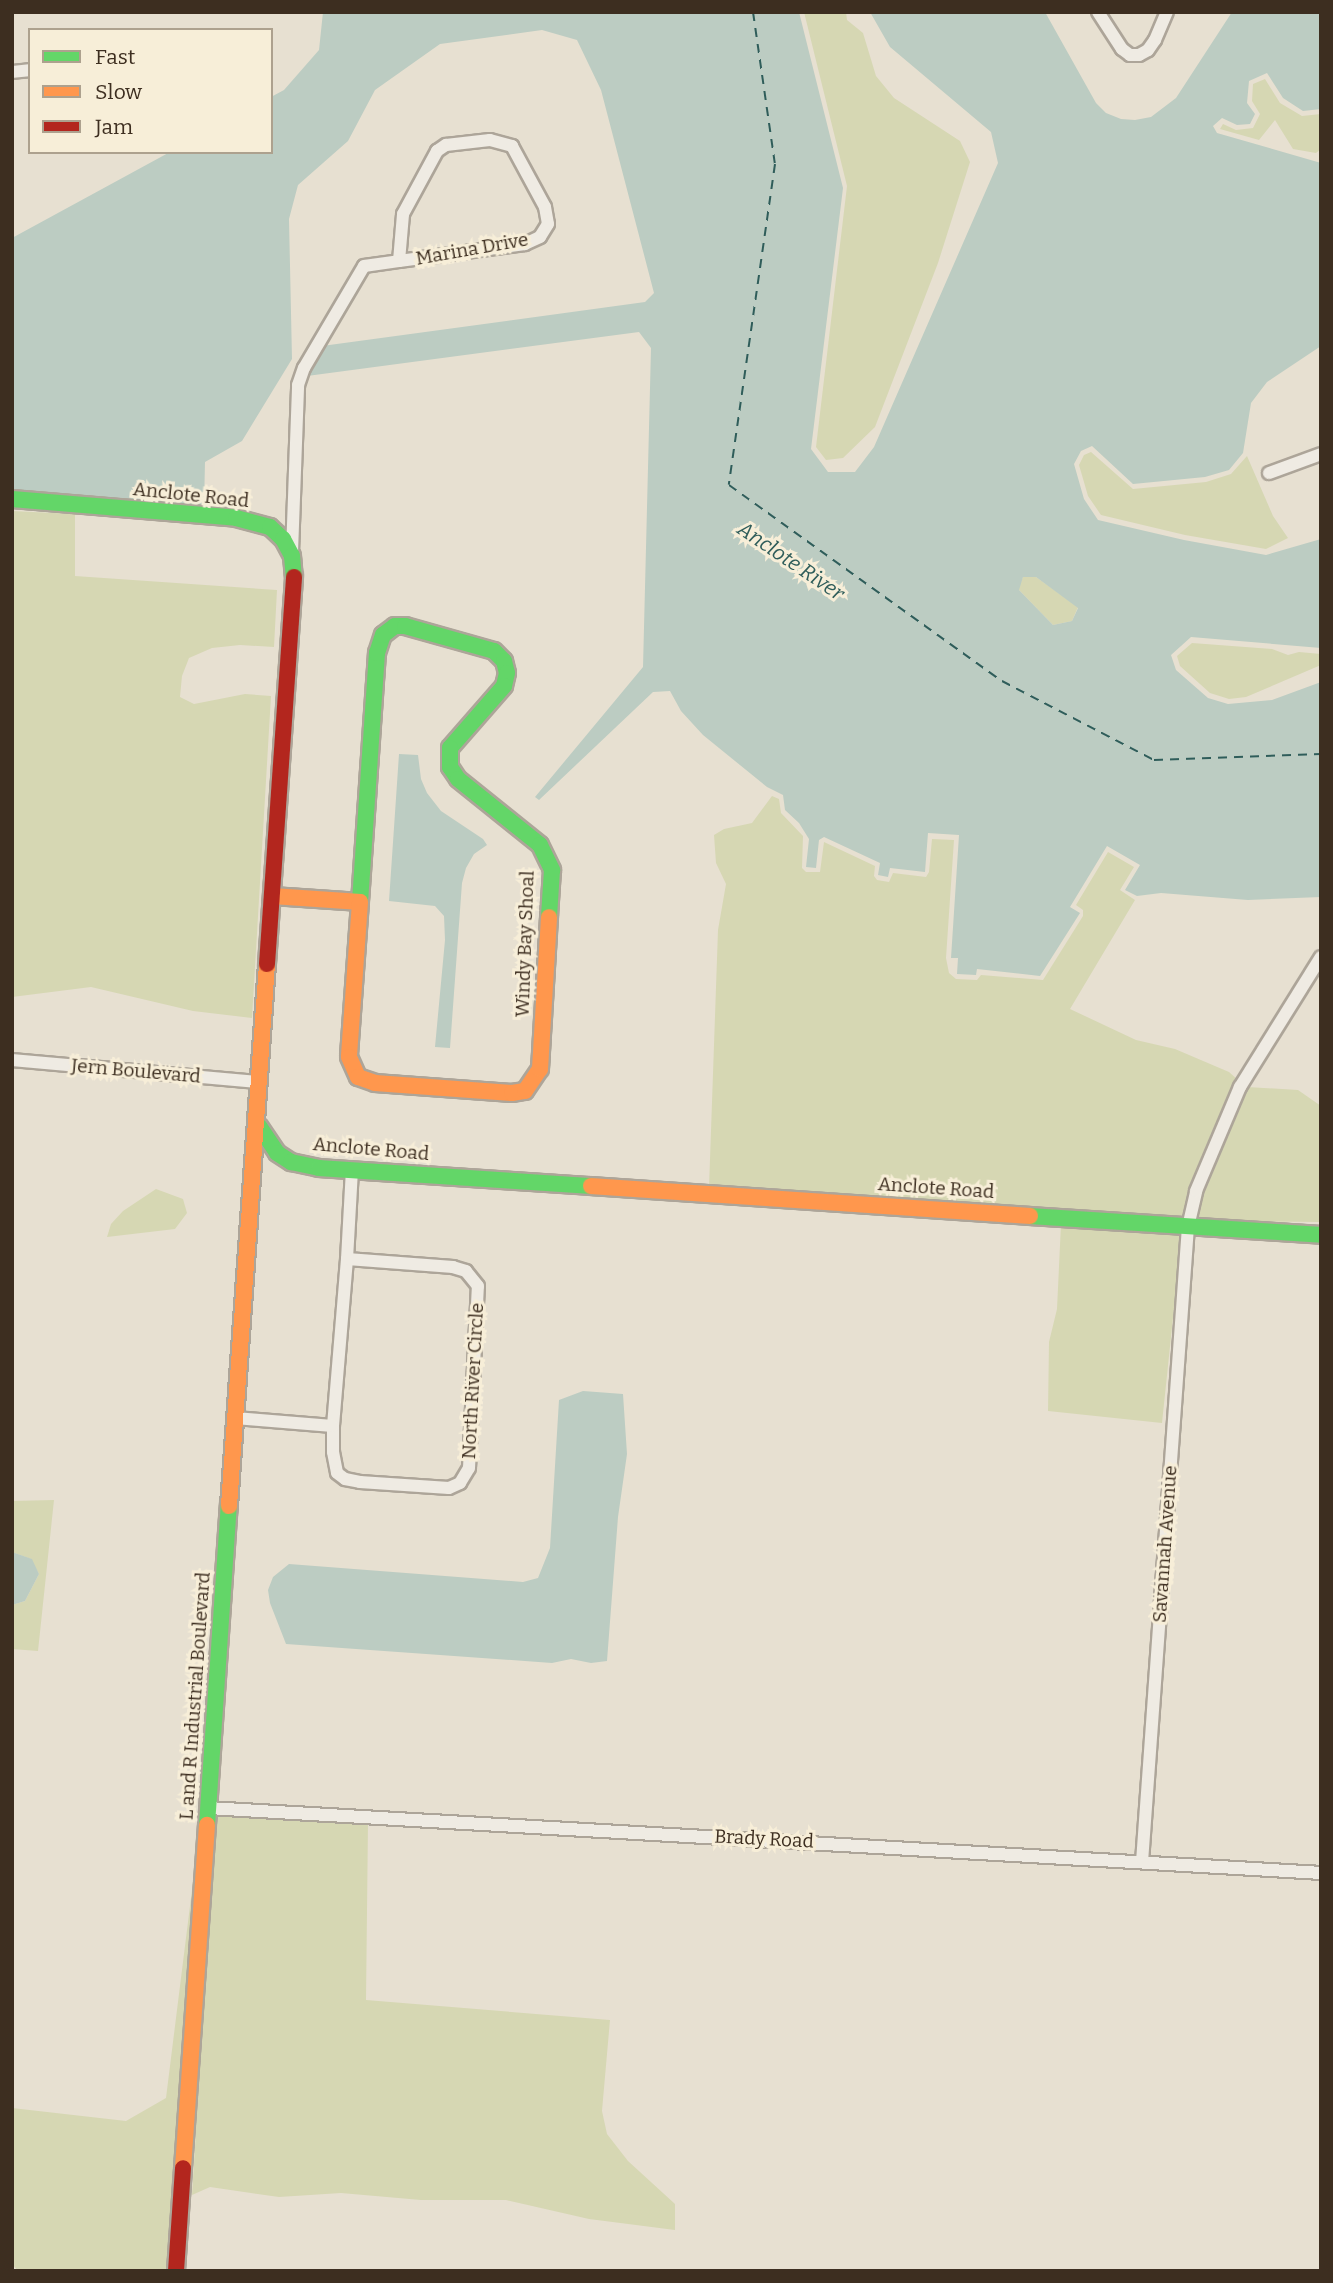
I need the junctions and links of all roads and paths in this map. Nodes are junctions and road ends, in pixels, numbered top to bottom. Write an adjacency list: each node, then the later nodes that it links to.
1 (1098, 12): 2 (street)
2 (1167, 12)
3 (399, 261): 3 (street, Marina Drive); 7 (street, Marina Drive)
4 (1321, 454): 5 (street)
5 (1269, 473)
6 (12, 499): 7 (street, Anclote Road)
7 (292, 556): 8 (street)
8 (273, 896): 9 (street); 12 (street)
9 (360, 902): 9 (street, Windy Bay Shoal)
10 (1321, 957): 15 (street, Savannah Avenue)
11 (12, 1060): 12 (street, Jern Boulevard)
12 (260, 1082): 13 (street)
13 (258, 1124): 14 (street, Anclote Road); 18 (street, L and R Industrial Boulevard)
14 (352, 1170): 15 (street, Anclote Road); 17 (street, North River Circle)
15 (1188, 1227): 16 (street, Anclote Road); 21 (street, Savannah Avenue)
16 (1321, 1236)
17 (347, 1259): 19 (street, North River Circle); 19 (street, North River Circle)
18 (235, 1418): 19 (street); 20 (street, L and R Industrial Boulevard)
19 (333, 1426)
20 (208, 1808): 21 (street, Brady Road); 23 (street, L and R Industrial Boulevard)
21 (1142, 1862): 22 (street, Brady Road)
22 (1321, 1873)
23 (176, 2271)

